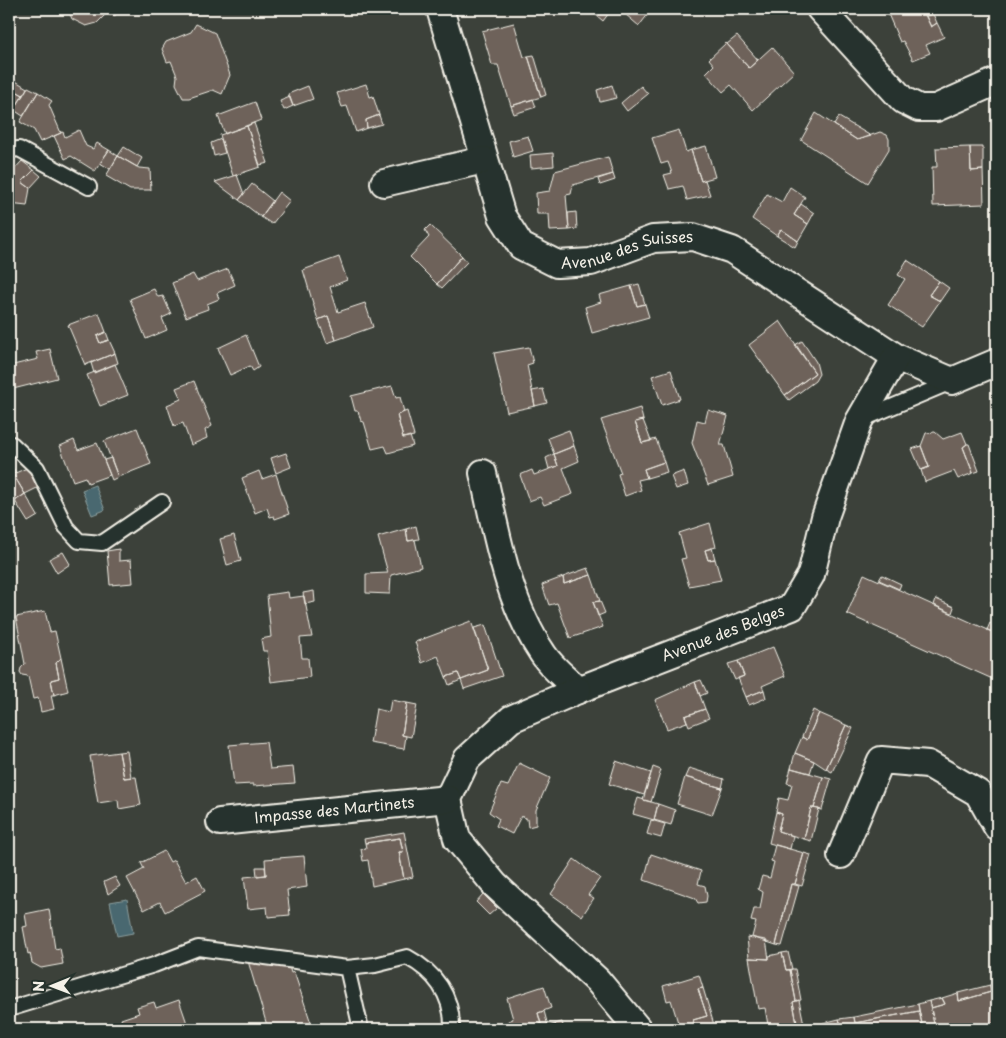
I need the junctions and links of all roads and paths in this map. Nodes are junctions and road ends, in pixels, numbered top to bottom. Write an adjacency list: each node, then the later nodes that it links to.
1 (440, 9): 5 (street, Avenue des Suisses)
2 (820, 9): 3 (street)
3 (997, 81)
4 (9, 150): 7 (lane)
5 (484, 160): 6 (street); 8 (street, Avenue des Suisses)
6 (384, 183)
7 (89, 187)
8 (896, 357): 10 (street); 11 (street, Avenue des Belges)
9 (997, 362): 10 (street)
10 (952, 381): 11 (lane)
11 (859, 421): 15 (street, Avenue des Belges)
12 (9, 444): 14 (lane)
13 (483, 473): 15 (street)
14 (162, 502)
15 (578, 690): 16 (street, Avenue des Belges)
16 (448, 800): 17 (street, Impasse des Martinets); 24 (street)
17 (220, 822)
18 (997, 828): 19 (street)
19 (841, 855)
20 (347, 968): 21 (lane); 22 (lane); 23 (lane)
21 (9, 1009)
22 (361, 1029)
23 (452, 1029)
24 (638, 1029)

